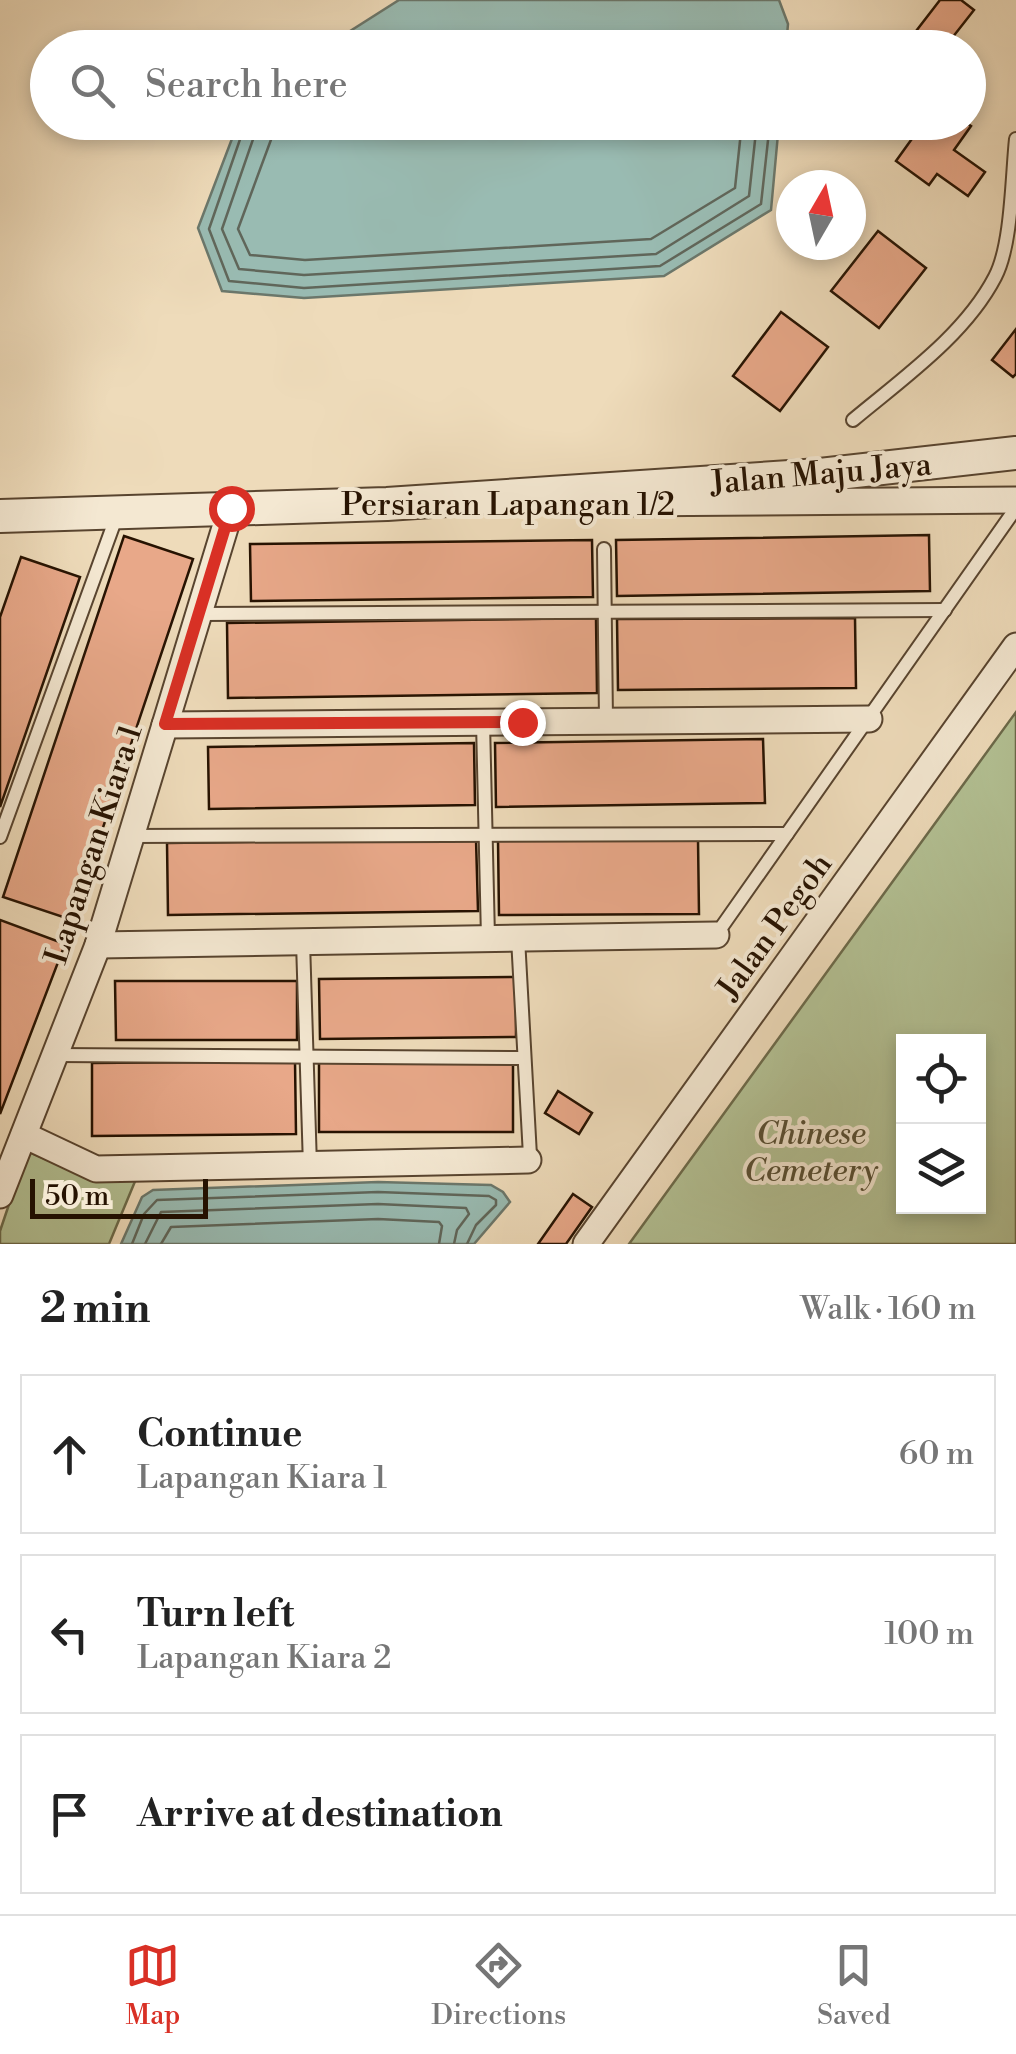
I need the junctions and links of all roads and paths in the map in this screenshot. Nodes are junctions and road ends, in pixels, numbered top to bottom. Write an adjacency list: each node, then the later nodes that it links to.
1 (1016, 138): 2 (lane)
2 (853, 420)
3 (1016, 453): 5 (street, Jalan Maju Jaya)
4 (1016, 500): 5 (street, Persiaran Lapangan 1/2)
5 (387, 504): 6 (street, Persiaran Lapangan 1/2)
6 (231, 508): 8 (street, Persiaran Lapangan 1/2); 13 (street, Lapangan Kiara 1)
7 (1016, 508): 11 (lane)
8 (118, 512): 9 (street, Persiaran Lapangan 1/2); 22 (lane)
9 (0, 516)
10 (604, 549): 12 (lane)
11 (945, 610): 12 (lane); 15 (lane)
12 (604, 612): 13 (lane); 16 (lane)
13 (198, 614): 18 (street, Lapangan Kiara 1)
14 (1016, 646): 35 (street, Jalan Pegoh)
15 (868, 718): 16 (street); 19 (lane)
16 (606, 720): 17 (street)
17 (483, 722): 18 (street); 21 (lane)
18 (165, 724): 20 (street, Lapangan Kiara 1)
19 (788, 834): 21 (lane); 23 (lane)
20 (131, 836): 21 (lane); 27 (street, Lapangan Kiara 1)
21 (485, 836): 24 (lane)
22 (0, 837)
23 (716, 935): 25 (street)
24 (488, 938): 25 (street); 26 (street)
25 (518, 938): 30 (lane)
26 (303, 942): 27 (street); 29 (lane)
27 (98, 945): 28 (street, Lapangan Kiara 1)
28 (55, 1054): 29 (lane); 31 (street, Lapangan Kiara 1)
29 (306, 1056): 30 (lane); 33 (lane)
30 (523, 1058): 32 (lane)
31 (24, 1135): 33 (street); 34 (street, Lapangan Kiara 1)
32 (528, 1160): 33 (street)
33 (310, 1166)
34 (0, 1195)
35 (586, 1244)

